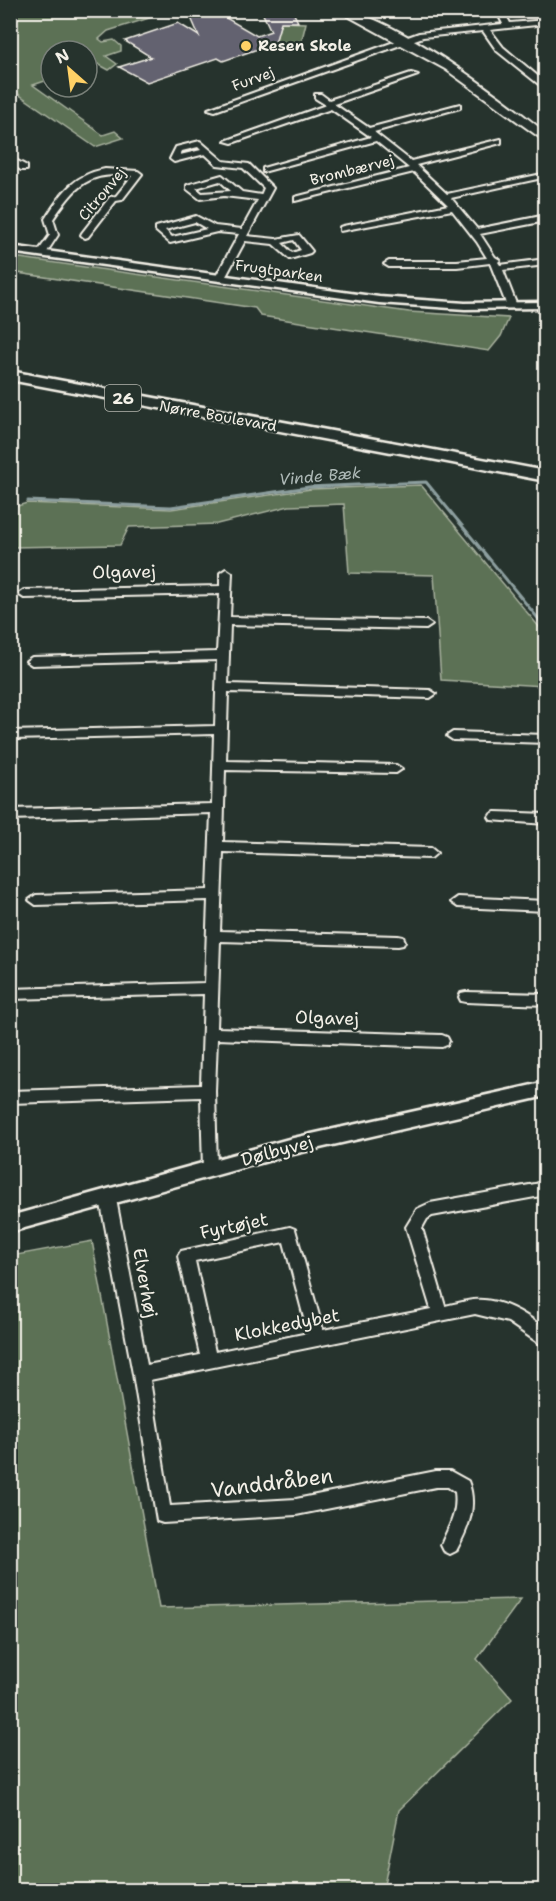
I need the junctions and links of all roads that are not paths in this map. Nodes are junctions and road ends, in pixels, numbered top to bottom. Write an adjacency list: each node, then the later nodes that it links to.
1 (342, 10): 6 (main road)
2 (499, 10): 4 (street)
3 (546, 22): 4 (street, Furvej)
4 (508, 26): 5 (street, Furvej)
5 (485, 27): 6 (street, Furvej); 8 (street)
6 (406, 40): 12 (street, Furvej); 15 (main road)
7 (414, 75): 10 (street)
8 (546, 87)
9 (318, 96): 10 (street, Brombærvej)
10 (330, 104): 13 (street, Brombærvej); 16 (street)
11 (457, 106): 13 (street, Brombærvej)
12 (212, 110)
13 (368, 131): 14 (street, Brombærvej)
14 (377, 138): 20 (street, Brombærvej); 22 (street, Brombærvej)
15 (546, 139)
16 (230, 141)
17 (498, 141): 20 (street, Brombærvej)
18 (207, 151): 25 (street)
19 (10, 159): 21 (street)
20 (411, 166): 26 (street, Brombærvej); 27 (street, Brombærvej)
21 (24, 168)
22 (266, 170)
23 (539, 176): 26 (street)
24 (239, 194): 24 (street); 25 (street)
25 (265, 198): 33 (street)
26 (443, 198): 28 (street, Brombærvej)
27 (298, 199)
28 (453, 207): 31 (street); 32 (street, Brombærvej)
29 (546, 218): 32 (street)
30 (217, 229): 30 (street); 33 (street)
31 (343, 229)
32 (475, 232): 40 (street, Brombærvej)
33 (244, 235): 35 (street); 41 (street)
34 (85, 236): 37 (street, Citronvej)
35 (276, 242)
36 (10, 249): 37 (street, Frugtparken)
37 (42, 253): 41 (street, Frugtparken)
38 (546, 262): 40 (street)
39 (389, 264): 40 (street)
40 (497, 264): 43 (street, Brombærvej)
41 (220, 278): 43 (street, Frugtparken)
42 (546, 305): 43 (street, Frugtparken)
43 (512, 306)
44 (10, 375): 45 (main road, Nørre Boulevard / 26)
45 (392, 447): 46 (main road, Nørre Boulevard / 26); 47 (main road, Nørre Boulevard / 26)
46 (546, 468)
47 (546, 476)
48 (225, 573): 49 (street)
49 (225, 590): 50 (street, Olgavej); 51 (street)
50 (24, 594)
51 (224, 621): 52 (street); 53 (street)
52 (426, 625)
53 (223, 656): 54 (street); 55 (street)
54 (32, 661)
55 (222, 688): 56 (street); 57 (street)
56 (430, 693)
57 (220, 730): 58 (street); 61 (street)
58 (13, 735)
59 (453, 736): 60 (street)
60 (546, 739)
61 (219, 765): 62 (street); 63 (street)
62 (396, 769)
63 (218, 808): 64 (street); 67 (street)
64 (10, 814)
65 (495, 817): 66 (street)
66 (546, 819)
67 (217, 847): 68 (street); 69 (street)
68 (431, 853)
69 (215, 895): 70 (street); 73 (street)
70 (36, 900)
71 (458, 902): 72 (street)
72 (546, 906)
73 (214, 936): 74 (street); 75 (street)
74 (398, 941)
75 (212, 988): 76 (street); 79 (street)
76 (10, 994)
77 (466, 997): 78 (street)
78 (546, 1000)
79 (210, 1034): 80 (street, Olgavej); 82 (street)
80 (442, 1041)
81 (546, 1089): 84 (street, Dølbyvej)
82 (208, 1091): 83 (street); 84 (street)
83 (10, 1097)
84 (210, 1170): 86 (street, Dølbyvej)
85 (546, 1188): 88 (street)
86 (108, 1199): 87 (street, Dølbyvej); 92 (street, Elverhøj)
87 (10, 1224)
88 (440, 1314): 89 (street, Klokkedybet); 90 (street, Klokkedybet)
89 (317, 1339): 91 (street, Klokkedybet); 91 (street, Fyrtøjet)
90 (546, 1341)
91 (209, 1360): 92 (street, Klokkedybet)
92 (141, 1374): 93 (street, Vanddråben)
93 (450, 1545)

